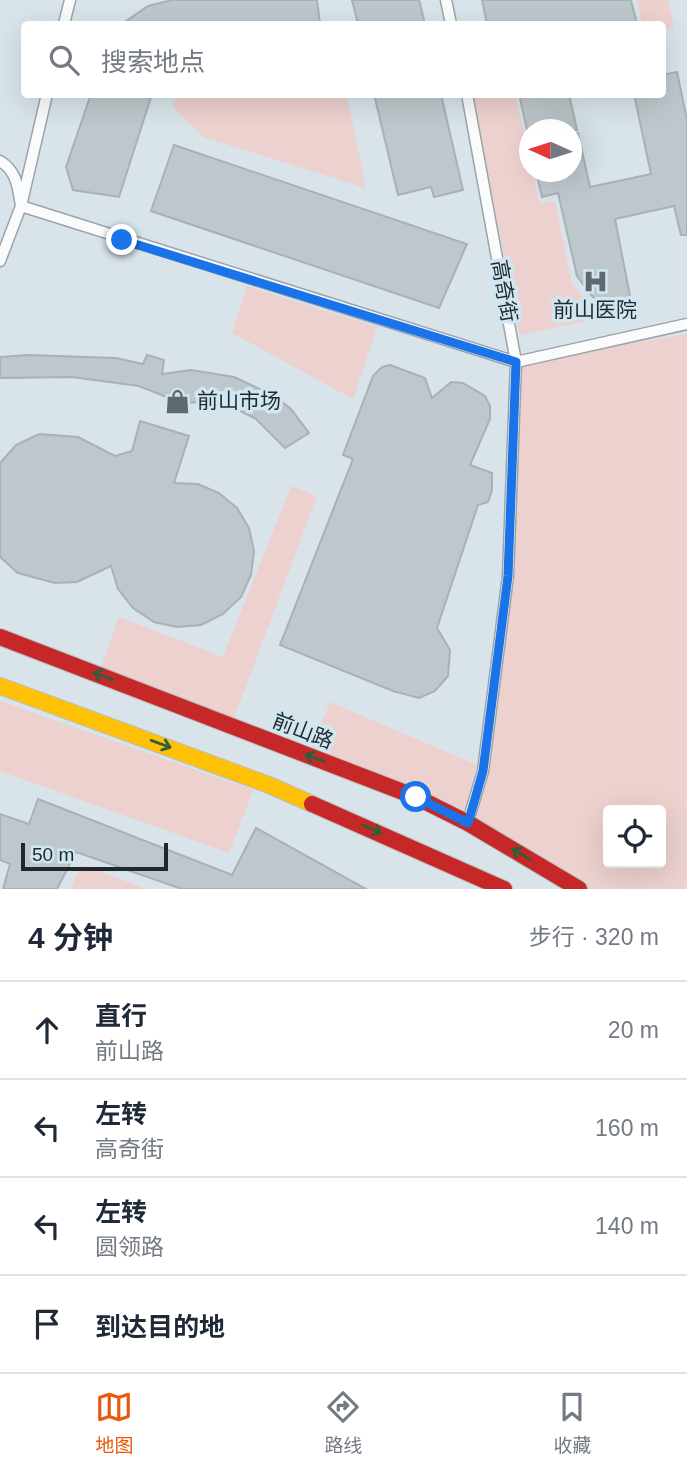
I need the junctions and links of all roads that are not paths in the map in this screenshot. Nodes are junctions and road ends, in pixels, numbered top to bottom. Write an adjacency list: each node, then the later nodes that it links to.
1 (70, 0): 3 (lane)
2 (446, 0): 4 (lane)
3 (65, 21)
4 (451, 21)
5 (46, 98): 8 (lane)
6 (468, 98): 11 (lane, 高奇街)
7 (0, 161): 8 (lane)
8 (21, 206): 9 (lane); 11 (lane)
9 (0, 261)
10 (687, 324): 11 (lane)
11 (516, 362): 14 (lane, 高奇街)
12 (0, 637): 14 (main road, 前山路, one-way to 12)
13 (0, 686): 15 (main road, one-way to 15)
14 (468, 823): 16 (main road, 前山路, one-way to 14)
15 (504, 889)
16 (579, 889)

